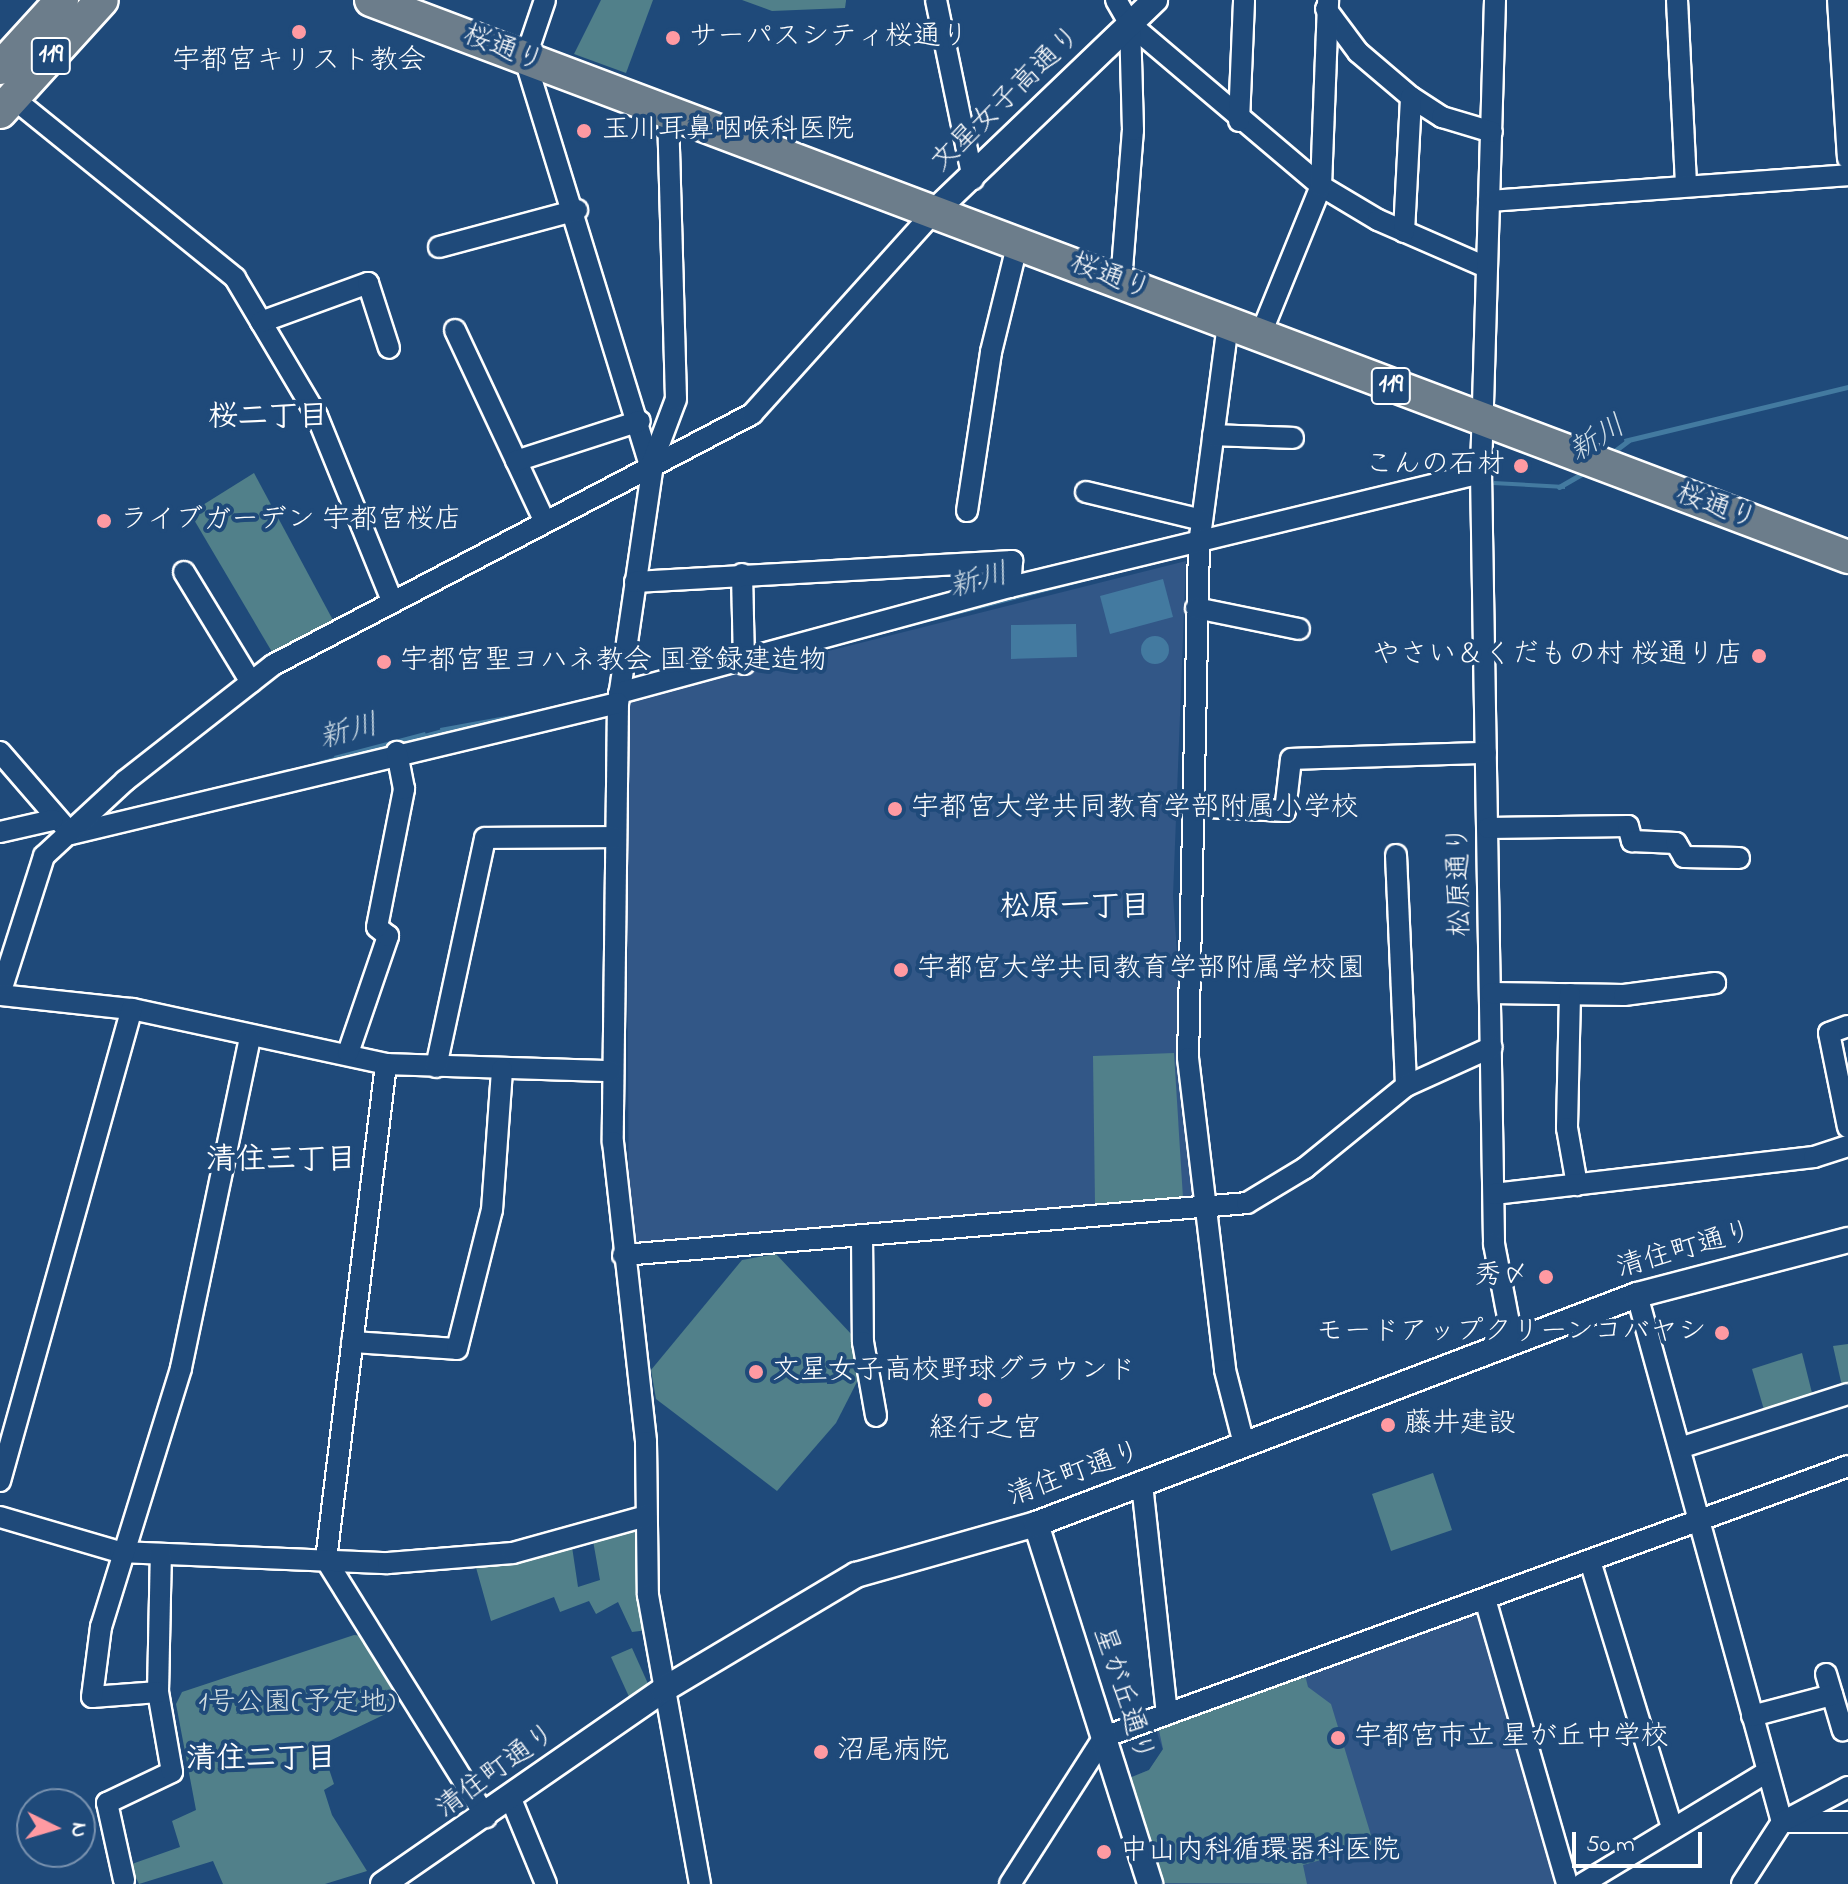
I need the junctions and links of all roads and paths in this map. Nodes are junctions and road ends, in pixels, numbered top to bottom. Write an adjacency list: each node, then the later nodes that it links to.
1 (62, 0): 15 (highway, 119)
2 (102, 0): 17 (highway, 119)
3 (371, 0): 14 (highway, 桜通り / 119)
4 (545, 0): 14 (street)
5 (936, 0): 23 (street)
6 (1116, 0): 13 (street)
7 (1155, 0): 13 (street, 文星女子高通り)
8 (1244, 0): 19 (street)
9 (1495, 0): 20 (street, 松原通り)
10 (1677, 0): 24 (street)
11 (1838, 0): 21 (street)
12 (1325, 4): 16 (street); 25 (street)
13 (1130, 24): 19 (street); 23 (street, 文星女子高通り); 33 (street)
14 (525, 59): 18 (highway, 桜通り / 119); 27 (street)
15 (0, 68)
16 (1411, 97): 20 (street); 29 (street)
17 (6, 105): 34 (street)
18 (668, 111): 28 (highway, 桜通り / 119); 44 (street)
19 (1239, 121): 25 (street)
20 (1492, 132): 26 (street, 松原通り)
21 (1848, 159)
22 (1848, 175): 24 (street)
23 (973, 179): 28 (street, 文星女子高通り)
24 (1686, 185): 26 (street)
25 (1321, 186): 29 (street); 37 (street)
26 (1489, 201): 32 (street, 松原通り)
27 (577, 210): 31 (street); 39 (street)
28 (935, 211): 30 (highway, 桜通り / 119); 44 (street)
29 (1404, 232): 32 (street)
30 (1018, 242): 33 (highway, 桜通り / 119); 47 (street)
31 (439, 247)
32 (1486, 267): 40 (street, 松原通り)
33 (1121, 282): 35 (highway, 桜通り / 119)
34 (261, 322): 38 (street); 56 (street)
35 (1228, 324): 37 (highway, 桜通り / 119); 41 (street)
36 (455, 330): 43 (street)
37 (1260, 336): 40 (highway, 桜通り / 119)
38 (389, 348)
39 (640, 421): 43 (street); 44 (street)
40 (1482, 421): 45 (street, 松原通り); 51 (highway, 桜通り / 119)
41 (1213, 435): 42 (street); 48 (street)
42 (1293, 438)
43 (516, 461): 49 (street)
44 (652, 471): 49 (street); 54 (street)
45 (1481, 473): 50 (street); 64 (street, 松原通り)
46 (1086, 492): 48 (street)
47 (967, 511)
48 (1202, 520): 50 (street)
49 (545, 522): 56 (street)
50 (1199, 543): 55 (street); 57 (street)
51 (1848, 557)
52 (184, 572): 60 (street)
53 (742, 574): 54 (street); 55 (street); 59 (street)
54 (635, 582): 61 (street)
55 (1010, 587): 59 (street)
56 (391, 598): 60 (street)
57 (1196, 608): 58 (street); 65 (street)
58 (1299, 629)
59 (744, 664): 61 (street)
60 (251, 682): 69 (street)
61 (619, 697): 63 (street); 70 (street)
62 (0, 752): 66 (street)
63 (397, 752): 69 (street); 81 (street)
64 (1486, 753): 65 (street); 67 (street, 松原通り)
65 (1189, 806): 91 (street)
66 (53, 820): 68 (street); 69 (street)
67 (1488, 828): 72 (street); 74 (street, 松原通り)
68 (0, 832)
69 (71, 834): 75 (street)
70 (614, 837): 83 (street); 85 (street)
71 (1396, 855): 86 (street)
72 (1739, 858)
73 (1715, 983): 76 (street)
74 (1491, 993): 76 (street); 80 (street, 松原通り)
75 (0, 994): 77 (street)
76 (1570, 994): 89 (street)
77 (132, 1009): 79 (street); 103 (street)
78 (1848, 1026): 87 (street)
79 (250, 1037): 81 (street); 109 (street)
80 (1492, 1047): 86 (street); 90 (street, 松原通り)
81 (348, 1053): 82 (street)
82 (386, 1064): 83 (street); 97 (street)
83 (436, 1067): 84 (street)
84 (502, 1069): 85 (street); 97 (street)
85 (611, 1071): 94 (street)
86 (1406, 1086): 91 (street)
87 (1848, 1127)
88 (1848, 1146): 89 (street)
89 (1577, 1185): 90 (street)
90 (1494, 1194): 96 (street, 松原通り)
91 (1206, 1210): 92 (street); 100 (street)
92 (862, 1235): 94 (street); 99 (street)
93 (1848, 1240): 95 (street, 清住町通り)
94 (623, 1255): 105 (street)
95 (1637, 1295): 96 (street, 清住町通り); 101 (street)
96 (1512, 1338): 100 (street, 清住町通り)
97 (352, 1342): 111 (street)
98 (1848, 1394): 101 (street)
99 (876, 1416)
100 (1244, 1444): 104 (street, 清住町通り)
101 (1683, 1447): 107 (street)
102 (1848, 1466): 107 (street)
103 (0, 1481)
104 (1142, 1484): 108 (street, 清住町通り); 118 (street)
105 (646, 1516): 111 (street); 115 (street)
106 (0, 1517): 109 (street)
107 (1701, 1521): 112 (street); 119 (street)
108 (1036, 1524): 115 (street, 清住町通り); 121 (street, 星が丘通り)
109 (120, 1552): 110 (street); 116 (street)
110 (161, 1554): 111 (street); 116 (street)
111 (326, 1560): 125 (street)
112 (1590, 1561): 113 (street); 127 (street)
113 (1485, 1599): 118 (street); 135 (street)
114 (1826, 1674): 117 (street)
115 (663, 1690): 124 (street, 清住町通り); 132 (street)
116 (158, 1692): 129 (street)
117 (1832, 1695): 119 (street); 120 (street)
118 (1167, 1714): 121 (street)
119 (1752, 1716): 122 (street)
120 (1843, 1731)
121 (1104, 1737): 133 (street); 134 (street, 星が丘通り)
122 (1767, 1772): 126 (street); 127 (street)
123 (1848, 1787): 126 (street)
124 (511, 1799): 125 (street, 清住町通り); 131 (street)
125 (486, 1817): 130 (street, 清住町通り)
126 (1782, 1822): 128 (street); 137 (street)
127 (1672, 1828): 136 (street)
128 (1846, 1828)
129 (122, 1883)
130 (389, 1883)
131 (546, 1884)
132 (700, 1884)
133 (1010, 1884)
134 (1150, 1884)
135 (1567, 1884)
136 (1582, 1884)
137 (1742, 1884)

